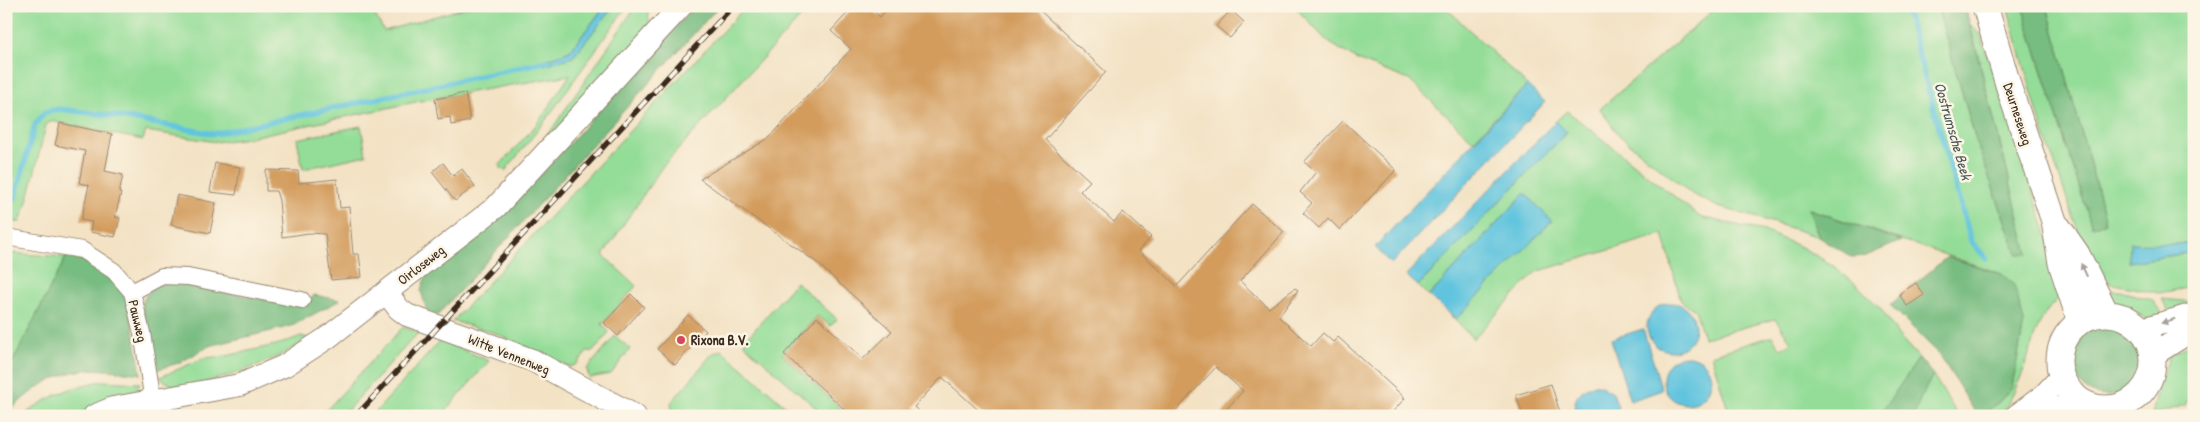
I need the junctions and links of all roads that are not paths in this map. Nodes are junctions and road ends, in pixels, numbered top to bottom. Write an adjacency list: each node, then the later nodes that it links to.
1 (681, 6): 6 (street, Oirloseweg)
2 (1985, 6): 3 (main road, Deurneseweg)
3 (2054, 221): 8 (main road, Deurneseweg, one-way to 3); 10 (main road, Deurneseweg)
4 (6, 237): 5 (street, Pauwweg)
5 (132, 292): 7 (street); 16 (street, Pauwweg)
6 (386, 292): 16 (street, Oirloseweg); 20 (street, Witte Vennenweg)
7 (302, 300)
8 (2106, 313): 10 (main road); 11 (main road)
9 (2194, 314): 11 (street, one-way to 11)
10 (2080, 321): 14 (main road)
11 (2142, 329): 13 (main road)
12 (2194, 330): 13 (street)
13 (2153, 355): 17 (main road)
14 (2061, 377): 15 (main road); 21 (street)
15 (2077, 399): 18 (main road); 22 (street)
16 (153, 401): 19 (street, Oirloseweg)
17 (2136, 407): 18 (main road)
18 (2111, 412)
19 (94, 416)
20 (634, 416)
21 (2016, 416)
22 (2046, 416)

